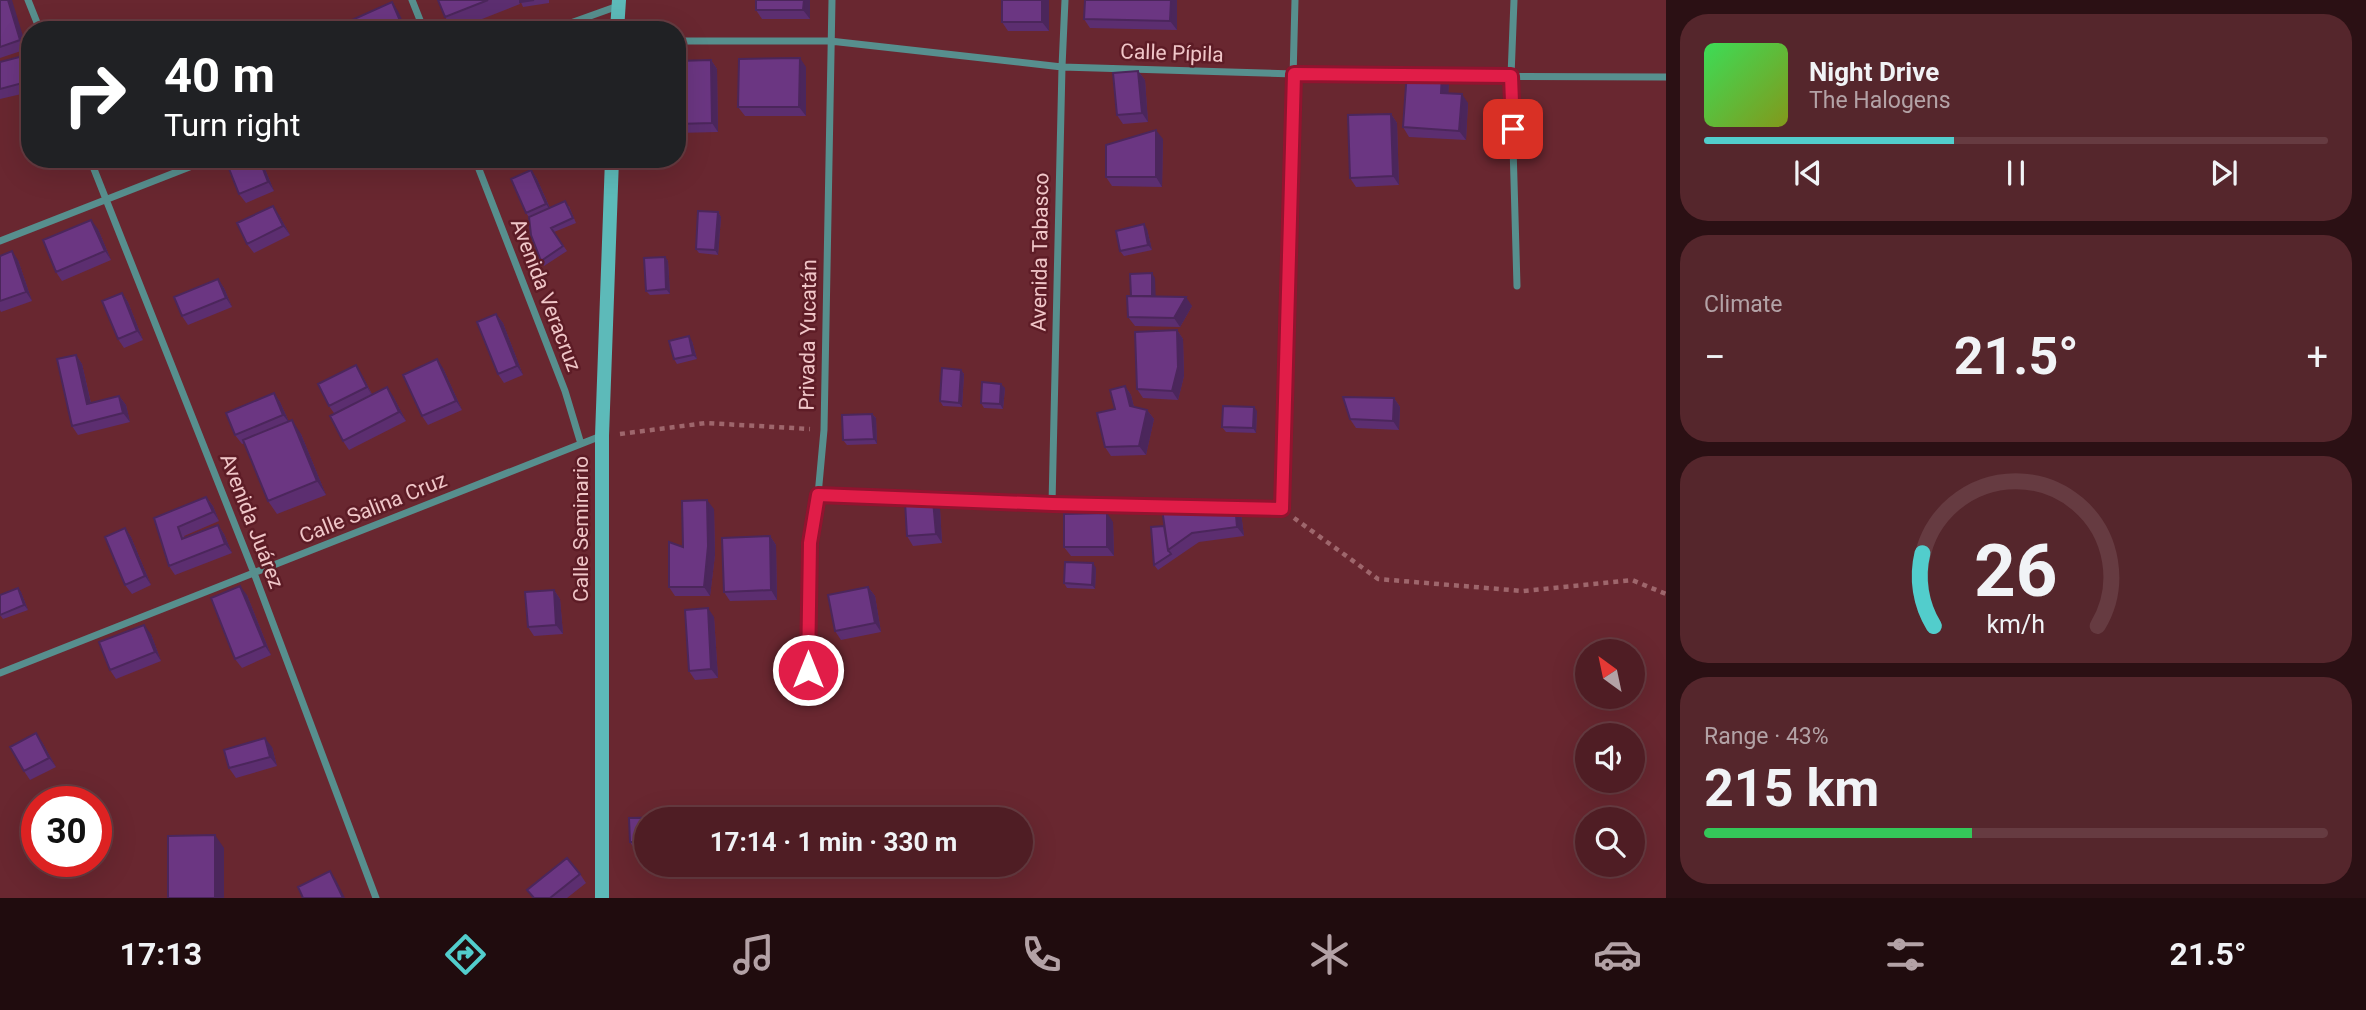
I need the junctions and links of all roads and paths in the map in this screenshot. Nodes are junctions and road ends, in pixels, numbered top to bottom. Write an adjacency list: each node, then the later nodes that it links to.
1 (28, 0): 8 (street)
2 (412, 0): 9 (street)
3 (832, 0): 13 (street, Privada Yucatán)
4 (1065, 0): 14 (street, Avenida Tabasco)
5 (1295, 0): 15 (street)
6 (1514, 0): 18 (street)
7 (619, 3): 10 (street); 11 (street)
8 (36, 21)
9 (420, 21)
10 (574, 21)
11 (618, 21)
12 (686, 41): 13 (street, Calle Pípila)
13 (830, 41): 14 (street, Calle Pípila); 27 (street, Privada Yucatán)
14 (1062, 67): 15 (street, Calle Pípila); 31 (street, Avenida Tabasco)
15 (1294, 74): 16 (street, Calle Pípila); 32 (street)
16 (1416, 75)
17 (1430, 76): 18 (street)
18 (1511, 76): 19 (street); 26 (street)
19 (1666, 78)
20 (94, 168): 24 (street, Avenida Juárez)
21 (187, 168): 24 (street)
22 (478, 168): 29 (street, Avenida Veracruz)
23 (612, 168): 28 (street, Calle Seminario)
24 (107, 200): 25 (street); 33 (street, Avenida Juárez)
25 (0, 241)
26 (1517, 286)
27 (824, 430): 28 (path); 30 (street, Privada Yucatán)
28 (602, 436): 29 (street, Calle Salina Cruz); 38 (street, Calle Seminario)
29 (581, 444): 33 (street, Calle Salina Cruz)
30 (818, 495): 31 (street); 35 (street, Privada Yucatán)
31 (1052, 504): 32 (street)
32 (1282, 509): 34 (path)
33 (254, 573): 36 (street, Calle Salina Cruz); 37 (street, Avenida Juárez)
34 (1666, 594)
35 (808, 670)
36 (0, 673)
37 (376, 898)
38 (602, 898)

